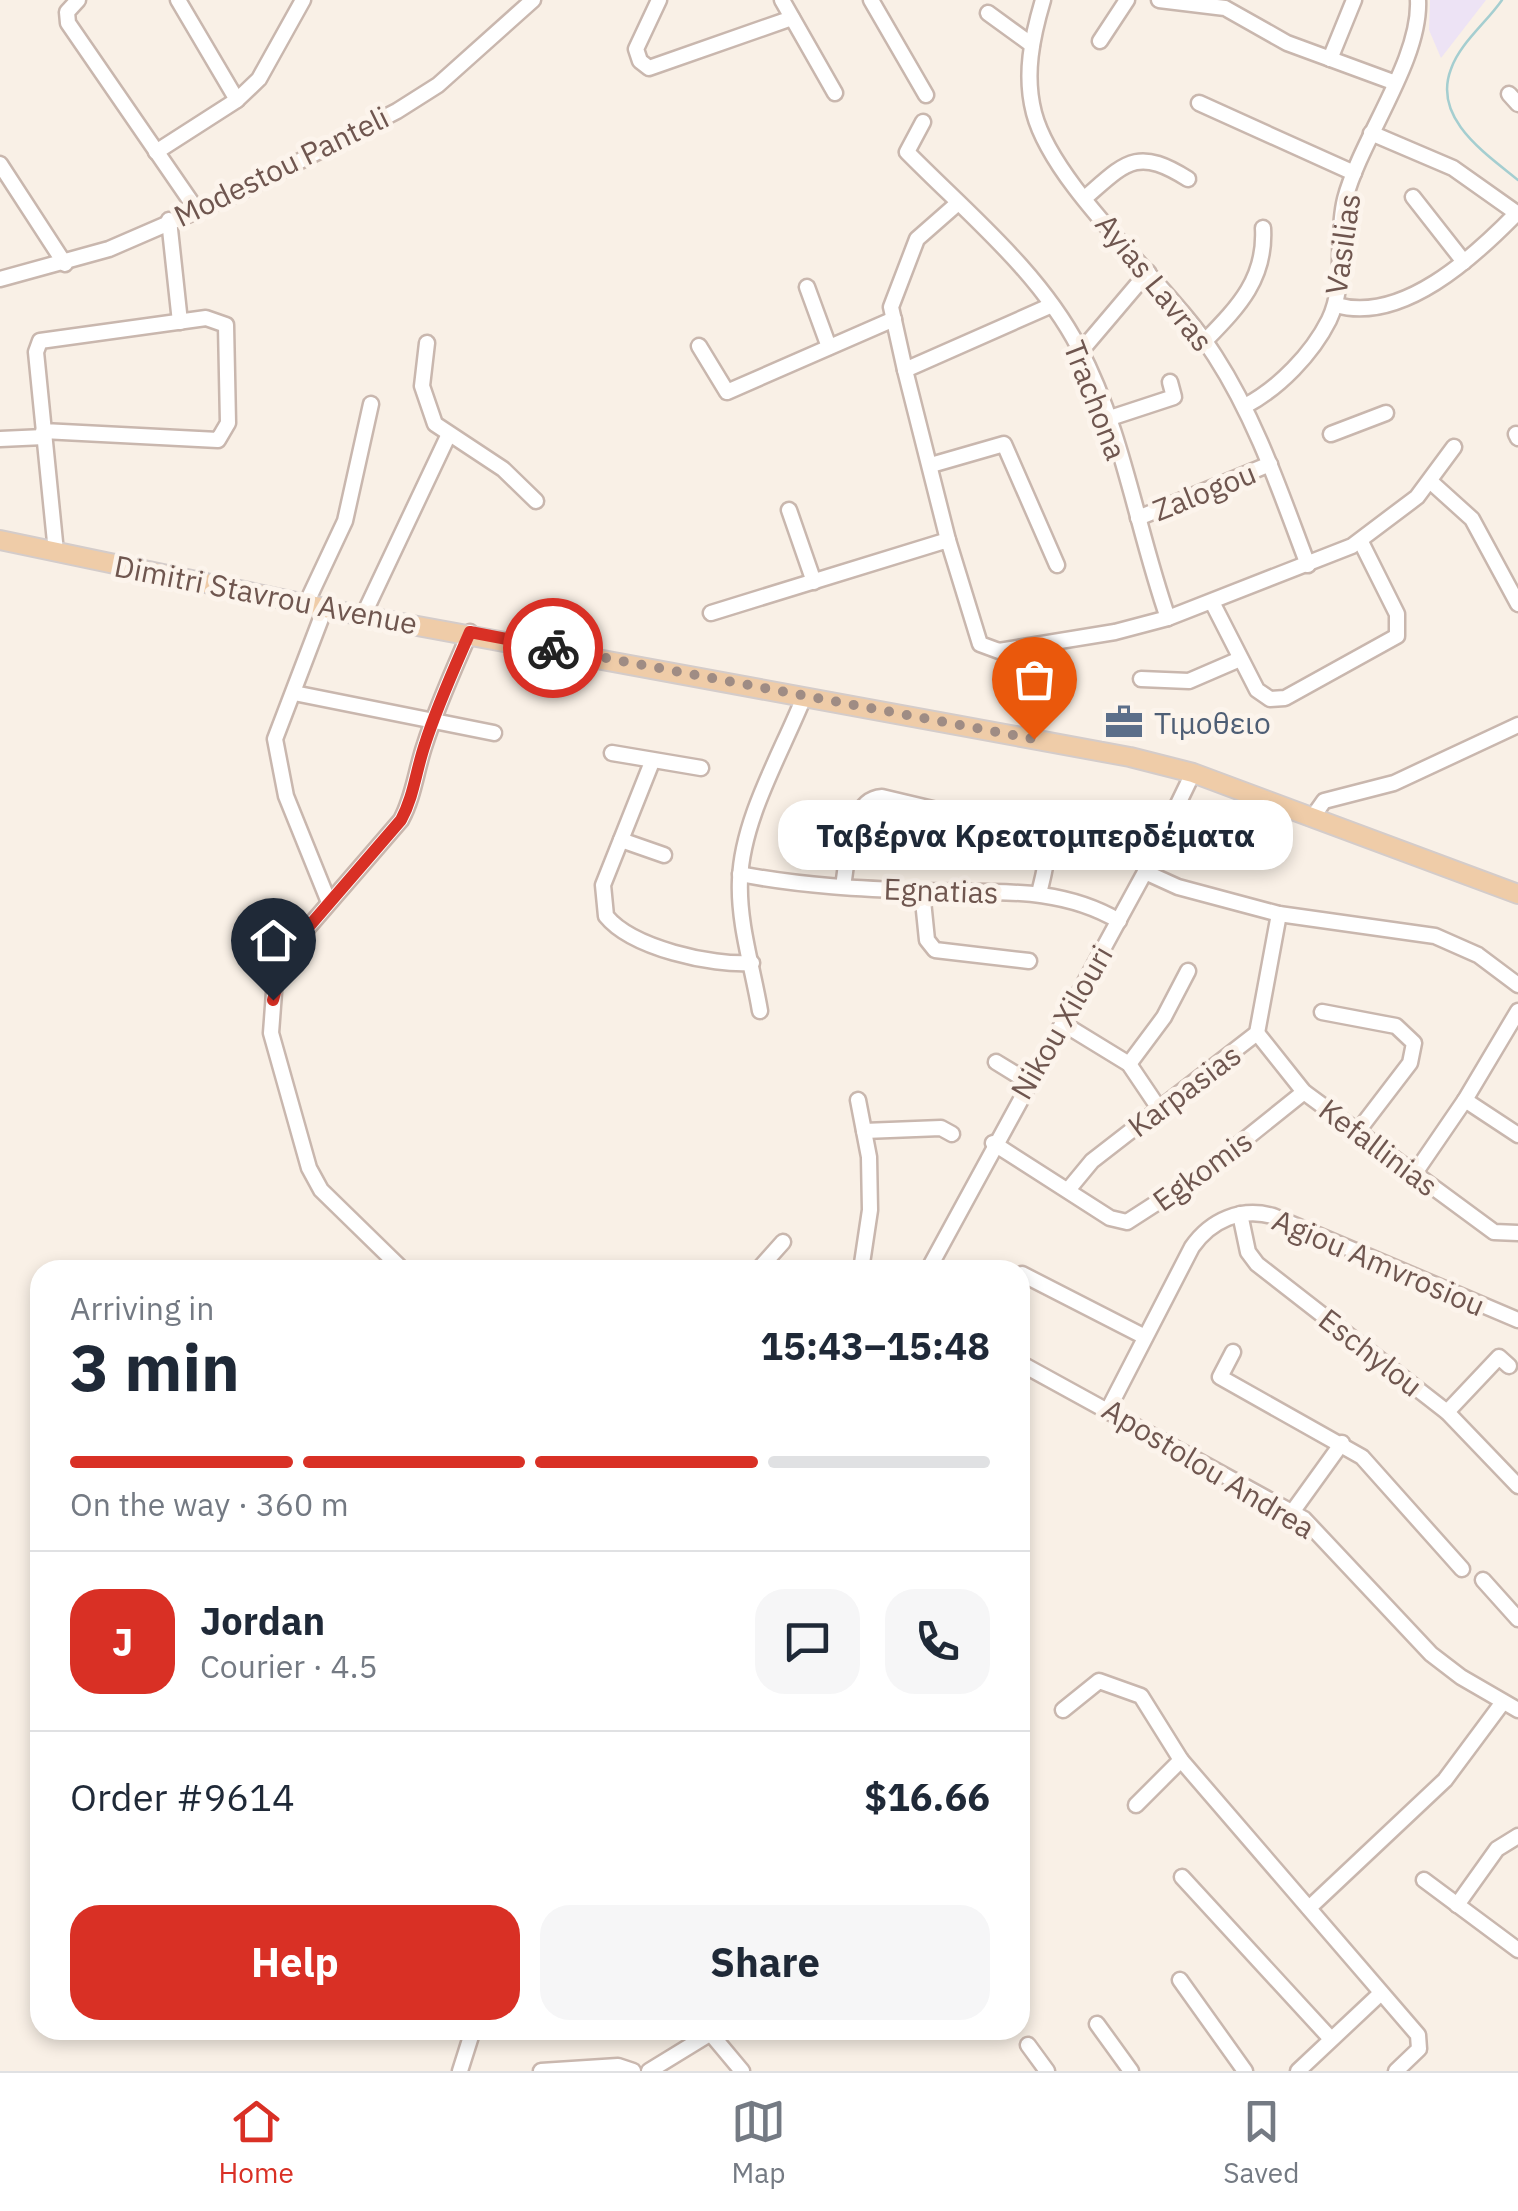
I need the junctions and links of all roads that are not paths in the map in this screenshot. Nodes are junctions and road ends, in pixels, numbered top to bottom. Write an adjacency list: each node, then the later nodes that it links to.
1 (78, 0): 25 (street)
2 (178, 0): 21 (street)
3 (303, 0): 21 (street)
4 (533, 0): 32 (street, Modestou Panteli)
5 (658, 0): 14 (street)
6 (782, 0): 14 (street)
7 (870, 0): 20 (street)
8 (1043, 0): 16 (street, Ayias Lavras)
9 (1128, 0): 15 (street)
10 (1159, 0): 17 (street)
11 (1354, 0): 17 (street)
12 (1418, 0): 18 (street, Vasilias)
13 (988, 13): 16 (street)
14 (792, 18): 19 (street)
15 (1100, 41)
16 (1032, 45): 29 (street, Ayias Lavras)
17 (1330, 59): 18 (street)
18 (1393, 82): 24 (street, Vasilias)
19 (835, 92)
20 (926, 95)
21 (237, 100): 25 (street)
22 (1199, 103): 27 (street)
23 (923, 122): 31 (street, Trachona)
24 (1371, 134): 27 (street, Vasilias); 33 (street)
25 (156, 152): 32 (street)
26 (0, 164): 37 (street)
27 (1354, 173): 42 (street, Vasilias)
28 (1188, 179): 29 (street)
29 (1086, 197): 38 (street, Ayias Lavras)
30 (1413, 198): 36 (street)
31 (958, 203): 41 (street, Trachona); 43 (street)
32 (196, 209): 34 (street, Modestou Panteli)
33 (1518, 214): 36 (street)
34 (169, 220): 37 (street, Modestou Panteli); 44 (street)
35 (1262, 228): 45 (street)
36 (1464, 262): 42 (street)
37 (65, 264): 39 (street, Modestou Panteli)
38 (1148, 272): 45 (street, Ayias Lavras); 49 (street)
39 (0, 280)
40 (807, 287): 48 (street)
41 (1052, 305): 49 (street, Trachona); 50 (street)
42 (1336, 305): 53 (street, Vasilias)
43 (894, 318): 48 (street); 50 (street)
44 (180, 322): 56 (street); 56 (street)
45 (1205, 341): 53 (street, Ayias Lavras)
46 (427, 344): 57 (street)
47 (699, 346): 48 (street)
48 (829, 347)
49 (1081, 351): 55 (street, Trachona)
50 (905, 370): 62 (street)
51 (1170, 382): 55 (street)
52 (371, 404): 76 (street)
53 (1244, 406): 61 (street, Ayias Lavras)
54 (1386, 413): 58 (street)
55 (1107, 419): 66 (street, Trachona)
56 (43, 434): 59 (street); 70 (street)
57 (449, 434): 64 (street); 79 (street)
58 (1331, 434)
59 (0, 439)
60 (1454, 447): 63 (street)
61 (1270, 464): 66 (street, Zalogou); 72 (street, Ayias Lavras)
62 (931, 466): 68 (street); 71 (street)
63 (1432, 482): 69 (street); 74 (street)
64 (536, 500)
65 (789, 510): 73 (street)
66 (1138, 518): 80 (street, Trachona)
67 (0, 540): 70 (main road, Dimitri Stavrou Avenue)
68 (948, 540): 73 (street); 80 (street)
69 (1361, 542): 72 (street); 82 (street)
70 (56, 552): 76 (main road, Dimitri Stavrou Avenue)
71 (1057, 565)
72 (1308, 565): 75 (street)
73 (814, 582): 78 (street)
74 (1516, 594)
75 (1212, 602): 80 (street); 82 (street)
76 (306, 604): 77 (main road, Dimitri Stavrou Avenue)
77 (325, 608): 79 (main road, Dimitri Stavrou Avenue); 84 (street)
78 (710, 613)
79 (363, 616): 81 (main road, Dimitri Stavrou Avenue)
80 (1168, 618)
81 (470, 632): 85 (main road, Dimitri Stavrou Avenue); 86 (street)
82 (1240, 659): 83 (street)
83 (1140, 679)
84 (294, 693): 86 (street); 104 (street)
85 (804, 697): 92 (main road, Dimitri Stavrou Avenue); 99 (street)
86 (432, 720): 88 (street); 104 (street)
87 (1518, 725): 94 (street)
88 (494, 733)
89 (612, 752): 90 (street)
90 (652, 762): 91 (street); 96 (street)
91 (702, 768)
92 (1193, 773): 94 (main road, Dimitri Stavrou Avenue); 98 (street, Nikou Xilouri)
93 (958, 815): 100 (street, Egnatias)
94 (1312, 818): 103 (main road, Dimitri Stavrou Avenue)
95 (1001, 824): 102 (street, Egnatias)
96 (621, 840): 97 (street); 108 (street)
97 (664, 855)
98 (1145, 872): 105 (street); 106 (street, Nikou Xilouri)
99 (740, 874): 100 (street, Egnatias); 108 (street)
100 (843, 886): 101 (street, Egnatias)
101 (922, 890): 102 (street, Egnatias); 107 (street)
102 (1039, 893): 106 (street, Egnatias)
103 (1518, 894)
104 (328, 900): 133 (street)
105 (1279, 914): 110 (street); 115 (street, Karpasias)
106 (1118, 921): 114 (street, Nikou Xilouri)
107 (1029, 961)
108 (752, 964): 112 (street)
109 (1188, 971): 117 (street)
110 (1518, 986)
111 (1518, 1010): 121 (street)
112 (760, 1011)
113 (1322, 1012): 124 (street)
114 (1062, 1023): 117 (street); 118 (street, Nikou Xilouri)
115 (1258, 1033): 119 (street, Kefallinias); 122 (street, Karpasias)
116 (996, 1062): 118 (street)
117 (1129, 1064): 122 (street)
118 (1027, 1081): 127 (street, Nikou Xilouri)
119 (1304, 1092): 124 (street, Kefallinias); 129 (street, Egkomis)
120 (858, 1100): 123 (street)
121 (1465, 1100): 126 (street); 128 (street)
122 (1158, 1107): 129 (street, Karpasias)
123 (864, 1131): 125 (street); 135 (street)
124 (1358, 1132): 128 (street, Kefallinias)
125 (952, 1134)
126 (1518, 1135)
127 (994, 1143): 129 (street, Egkomis); 136 (street, Nikou Xilouri)
128 (1415, 1172): 131 (street, Kefallinias)
129 (1068, 1190)
130 (1240, 1214): 138 (street, Agiou Amvrosiou); 139 (street, Agiou Amvrosiou); 144 (street, Eschylou)
131 (1518, 1232)
132 (783, 1242): 134 (street)
133 (394, 1260)
134 (767, 1260)
135 (862, 1260)
136 (933, 1260)
137 (1030, 1278): 139 (street)
138 (1518, 1320)
139 (1145, 1337): 143 (street, Agiou Amvrosiou)
140 (1233, 1352): 145 (street)
141 (1508, 1366): 144 (street)
142 (1030, 1367): 143 (street, Apostolou Andrea)
143 (1109, 1408): 147 (street, Apostolou Andrea)
144 (1448, 1412): 146 (street, Eschylou)
145 (1342, 1443): 147 (street); 148 (street)
146 (1518, 1486)
147 (1294, 1511): 151 (street, Apostolou Andrea)
148 (1462, 1569)
149 (1483, 1580): 150 (street)
150 (1518, 1618)
151 (1503, 1702): 153 (street, Apostolou Andrea); 160 (street)
152 (1063, 1710): 154 (street)
153 (1518, 1710)
154 (1181, 1760): 155 (street); 160 (street)
155 (1136, 1806)
156 (1518, 1836): 159 (street)
157 (1182, 1878): 165 (street)
158 (1424, 1880): 159 (street)
159 (1457, 1905): 161 (street)
160 (1308, 1908): 163 (street)
161 (1518, 1950)
162 (1180, 1980): 177 (street)
163 (1380, 1993): 165 (street); 179 (street)
164 (1097, 2024): 176 (street)
165 (1332, 2039): 178 (street)
166 (470, 2040): 170 (street)
167 (701, 2040): 173 (street)
168 (720, 2040): 174 (street)
169 (1028, 2045): 175 (street)
170 (460, 2071)
171 (540, 2071): 172 (street)
172 (633, 2071)
173 (649, 2071)
174 (742, 2071)
175 (1047, 2071)
176 (1130, 2071)
177 (1245, 2071)
178 (1298, 2071)
179 (1396, 2071)

